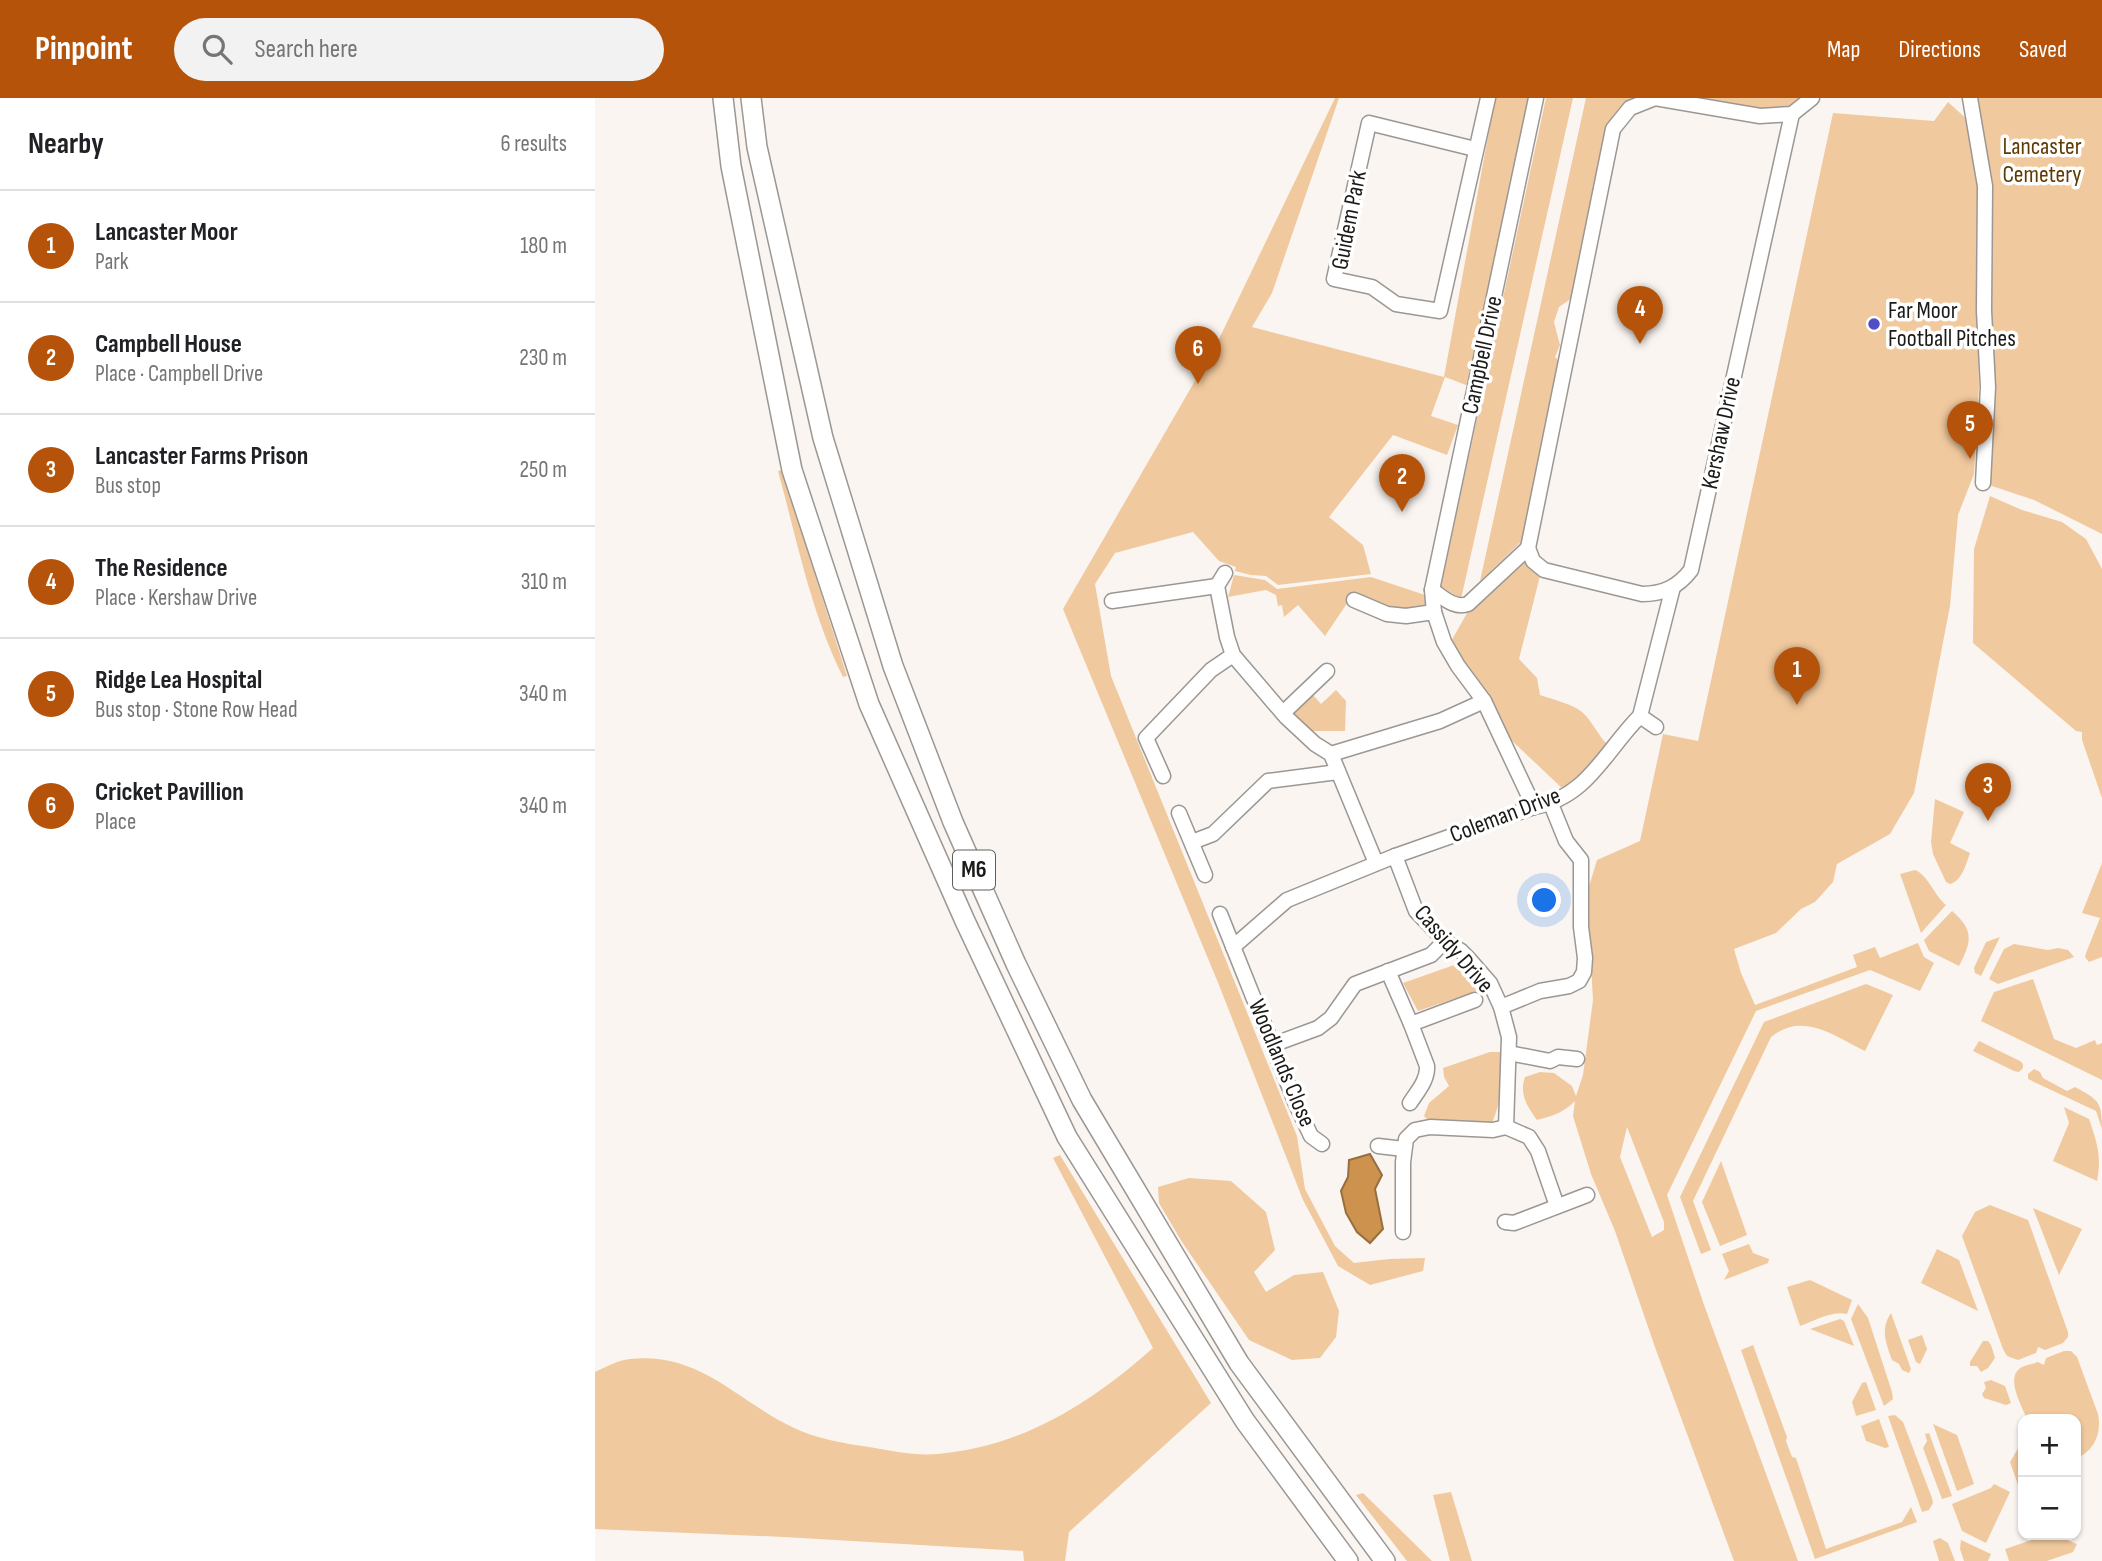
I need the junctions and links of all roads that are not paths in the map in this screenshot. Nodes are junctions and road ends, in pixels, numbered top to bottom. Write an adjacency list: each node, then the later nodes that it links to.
1 (723, 98): 55 (highway, M6)
2 (751, 98): 56 (highway, M6)
3 (1488, 98): 8 (street, Guidem Park)
4 (1536, 98): 14 (street, Campbell Drive)
5 (1812, 98): 7 (street)
6 (1970, 98): 9 (street)
7 (1792, 114): 10 (street); 13 (street, Kershaw Drive)
8 (1475, 149): 8 (street, Guidem Park)
9 (1983, 483)
10 (1528, 548): 13 (street); 14 (street)
11 (1225, 573): 12 (street)
12 (1217, 586): 16 (street); 18 (street)
13 (1673, 587): 22 (street, Coleman Drive)
14 (1431, 590): 17 (street, Campbell Drive)
15 (1354, 600): 17 (street)
16 (1112, 601)
17 (1434, 612): 20 (street, Campbell Drive)
18 (1233, 655): 21 (street); 28 (street)
19 (1327, 671): 21 (street)
20 (1484, 701): 24 (street); 30 (street, Campbell Drive)
21 (1283, 713): 25 (street)
22 (1640, 716): 23 (street); 29 (street, Coleman Drive)
23 (1656, 727)
24 (1370, 743): 25 (street); 26 (street)
25 (1315, 744): 26 (street)
26 (1331, 754): 27 (street)
27 (1338, 772): 32 (street); 34 (street)
28 (1163, 776)
29 (1551, 804): 30 (street, Coleman Drive); 41 (street)
30 (1534, 807): 33 (street, Coleman Drive)
31 (1179, 813): 32 (street)
32 (1192, 842): 35 (street)
33 (1395, 856): 34 (street, Coleman Drive); 37 (street, Cassidy Drive)
34 (1376, 863): 38 (street, Coleman Drive)
35 (1205, 875)
36 (1220, 914): 38 (street)
37 (1445, 941): 39 (street); 41 (street, Cassidy Drive)
38 (1233, 947): 43 (street, Woodlands Close)
39 (1388, 971): 42 (street); 43 (street)
40 (1475, 1000): 42 (street)
41 (1501, 1007): 44 (street, Cassidy Drive)
42 (1411, 1024): 46 (street)
43 (1272, 1045): 48 (street, Woodlands Close)
44 (1509, 1053): 45 (street); 47 (street, Cassidy Drive)
45 (1577, 1059)
46 (1410, 1103)
47 (1506, 1127): 50 (street); 52 (street)
48 (1322, 1144)
49 (1378, 1146): 50 (street)
50 (1404, 1149): 54 (street)
51 (1587, 1195): 52 (street)
52 (1557, 1206): 53 (street)
53 (1505, 1222)
54 (1403, 1232)
55 (1348, 1561)
56 (1385, 1561)

